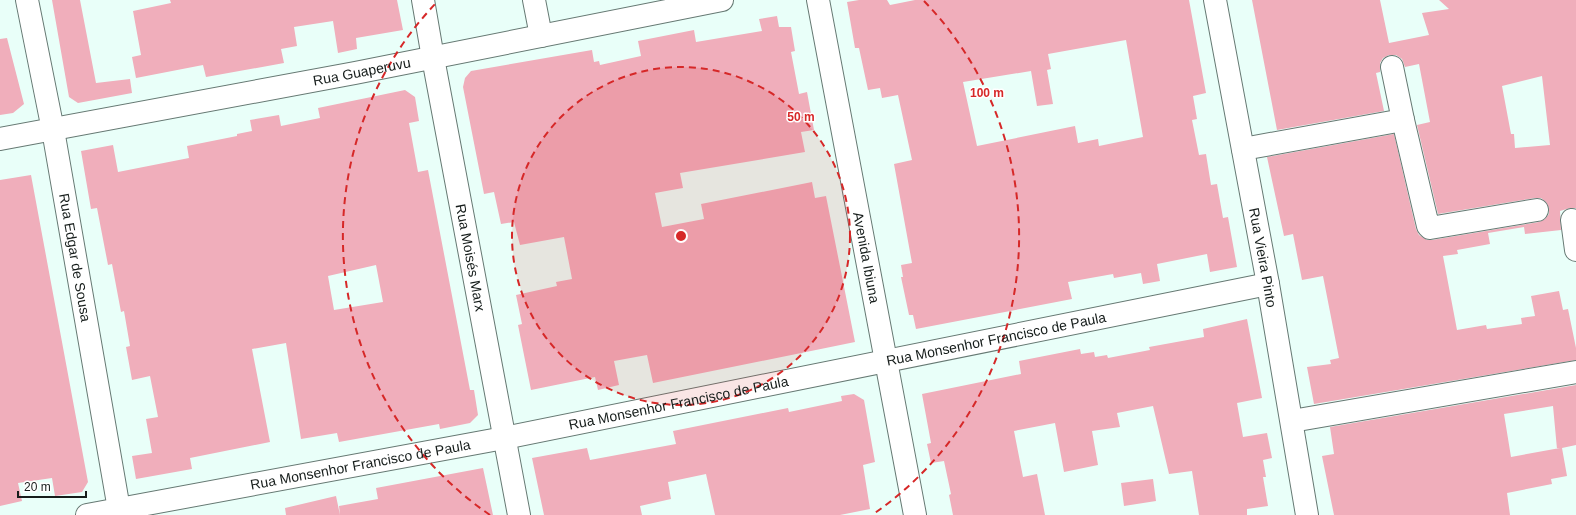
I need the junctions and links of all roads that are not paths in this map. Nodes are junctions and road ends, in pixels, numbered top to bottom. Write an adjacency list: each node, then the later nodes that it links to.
1 (27, 0): 12 (street, Rua Edgar de Sousa)
2 (424, 0): 9 (street, Rua Moisés Marx)
3 (534, 0): 8 (street)
4 (722, 0): 7 (street, Rua Guaperuvu)
5 (818, 0): 19 (street, Avenida Ibiuna)
6 (1215, 0): 14 (street, Rua Vieira Pinto)
7 (638, 8): 8 (street, Rua Guaperuvu)
8 (540, 36): 9 (street, Rua Guaperuvu)
9 (433, 58): 12 (street, Rua Guaperuvu); 22 (street, Rua Moisés Marx)
10 (1392, 67): 11 (street)
11 (1403, 120): 14 (street); 15 (street)
12 (53, 130): 13 (street, Rua Guaperuvu); 23 (street, Rua Edgar de Sousa)
13 (0, 139)
14 (1243, 148): 18 (street, Rua Vieira Pinto)
15 (1537, 210)
16 (1572, 220): 17 (street)
17 (1576, 250)
18 (1268, 284): 19 (street, Rua Monsenhor Francisco de Paula); 21 (street, Rua Vieira Pinto)
19 (885, 361): 22 (street, Rua Monsenhor Francisco de Paula); 26 (street, Avenida Ibiuna)
20 (1576, 372): 21 (street)
21 (1292, 421): 27 (street, Rua Vieira Pinto)
22 (504, 438): 23 (street, Rua Monsenhor Francisco de Paula); 25 (street, Rua Moisés Marx)
23 (119, 512): 24 (street, Rua Monsenhor Francisco de Paula)
24 (87, 515)
25 (519, 515)
26 (915, 515)
27 (1307, 515)

